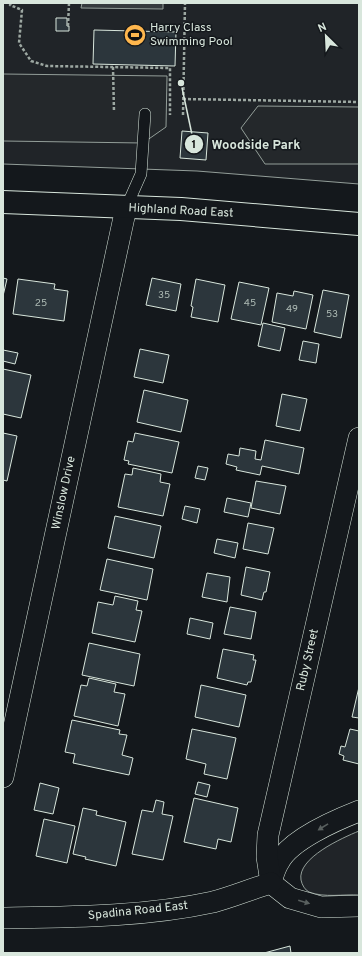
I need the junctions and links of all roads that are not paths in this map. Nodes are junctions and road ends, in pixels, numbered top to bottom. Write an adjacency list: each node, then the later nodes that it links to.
1 (145, 114): 3 (lane)
2 (3, 202): 3 (street, Highland Road East)
3 (126, 208): 4 (street, Highland Road East); 6 (street, Winslow Drive)
4 (359, 224)
5 (359, 438): 8 (street, Ruby Street)
6 (3, 778)
7 (359, 811): 8 (street, one-way to 8)
8 (270, 883): 9 (street, one-way to 9); 10 (street, Spadina Road East)
9 (359, 906)
10 (3, 918)

